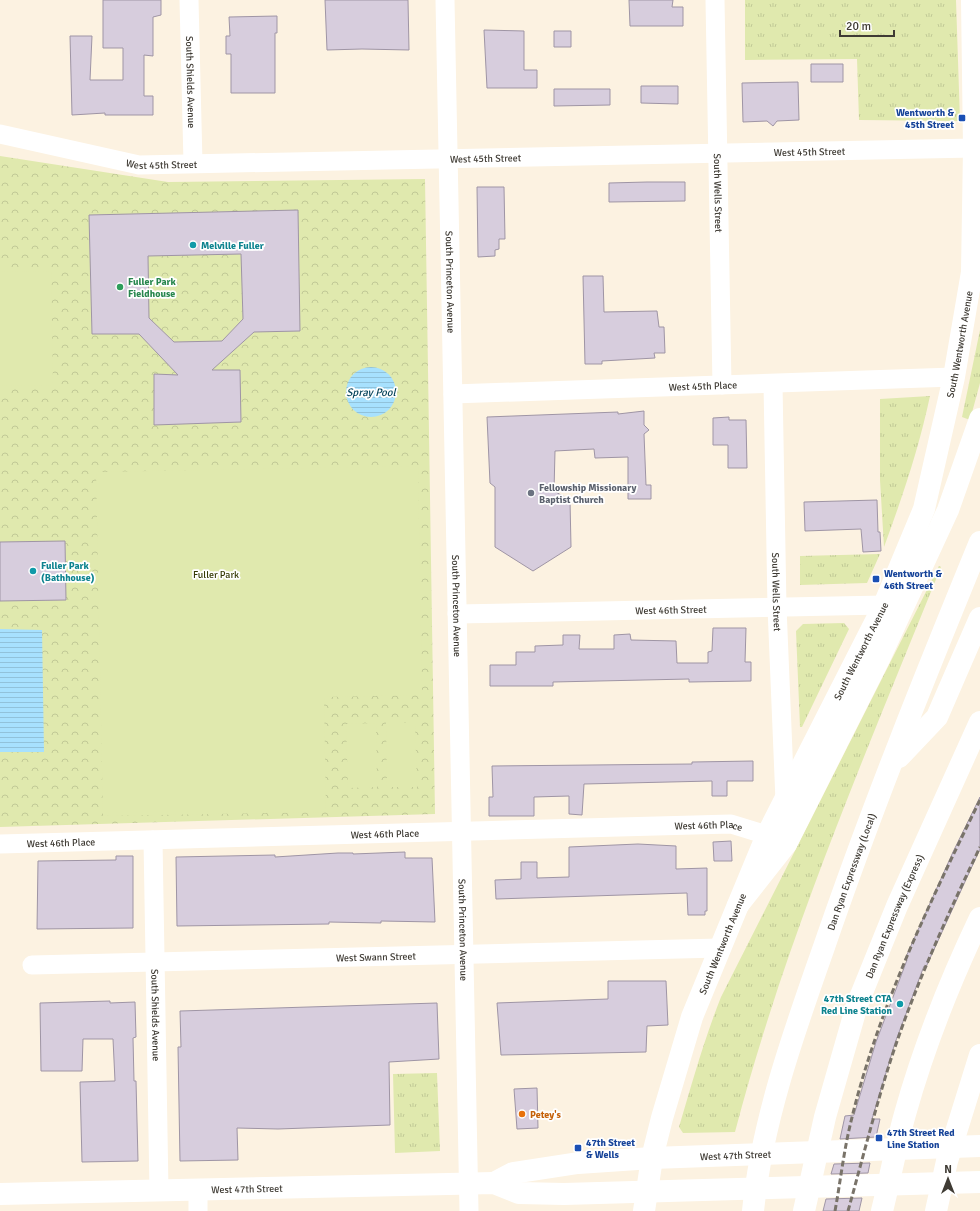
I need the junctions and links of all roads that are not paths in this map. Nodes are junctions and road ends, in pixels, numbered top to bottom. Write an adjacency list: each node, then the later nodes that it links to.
1 (189, 0): 9 (street, South Shields Avenue)
2 (445, 0): 8 (street, South Princeton Avenue)
3 (715, 0): 7 (street, South Wells Street)
4 (972, 0): 6 (main road, South Wentworth Avenue)
5 (0, 134): 9 (street, West 45th Street)
6 (974, 148): 7 (street, West 45th Street); 10 (main road, South Wentworth Avenue)
7 (718, 153): 8 (street, West 45th Street); 12 (street, South Wells Street)
8 (448, 158): 9 (street, West 45th Street); 13 (street, South Princeton Avenue)
9 (192, 163)
10 (954, 377): 11 (street, West 45th Place); 16 (main road, South Wentworth Avenue)
11 (772, 384): 12 (street, West 45th Place); 17 (street, South Wells Street)
12 (722, 386): 13 (street, West 45th Place)
13 (453, 394): 18 (street, South Princeton Avenue)
14 (980, 419): 27 (main road)
15 (980, 542): 21 (main road, Dan Ryan Expressway (Local))
16 (884, 605): 17 (street, West 46th Street); 22 (main road, South Wentworth Avenue)
17 (776, 607): 18 (street, West 46th Street); 22 (street, South Wells Street)
18 (457, 614): 23 (street, South Princeton Avenue)
19 (980, 618): 21 (main road)
20 (980, 722): 45 (main road, Dan Ryan Expressway (Express))
21 (891, 766): 44 (main road, Dan Ryan Expressway (Local))
22 (785, 801): 24 (main road, South Wentworth Avenue)
23 (462, 832): 24 (street, West 46th Place); 25 (street, West 46th Place); 30 (street, South Princeton Avenue)
24 (767, 835): 27 (main road, South Wentworth Avenue)
25 (153, 840): 26 (street, West 46th Place); 31 (street, South Shields Avenue)
26 (0, 844)
27 (738, 905): 29 (main road, South Wentworth Avenue)
28 (980, 918): 46 (main road)
29 (720, 948): 30 (street, West Swann Street); 35 (main road, South Wentworth Avenue)
30 (464, 954): 31 (street, West Swann Street); 38 (street, South Princeton Avenue)
31 (156, 962): 32 (street, West Swann Street); 39 (street, South Shields Avenue)
32 (32, 965)
33 (980, 1055): 47 (main road)
34 (980, 1146): 35 (main road, West 47th Street)
35 (652, 1158): 37 (main road, West 47th Street); 42 (main road)
36 (976, 1182): 42 (main road, West 47th Street)
37 (494, 1183): 38 (main road, West 47th Street); 42 (main road, West 47th Street)
38 (469, 1184): 41 (main road, West 47th Street); 43 (street, South Princeton Avenue)
39 (160, 1191): 40 (main road, West 47th Street); 41 (main road, West 47th Street)
40 (0, 1194)
41 (198, 1200)
42 (645, 1201)
43 (470, 1211)
44 (753, 1211)
45 (804, 1211)
46 (882, 1211)
47 (936, 1211)

